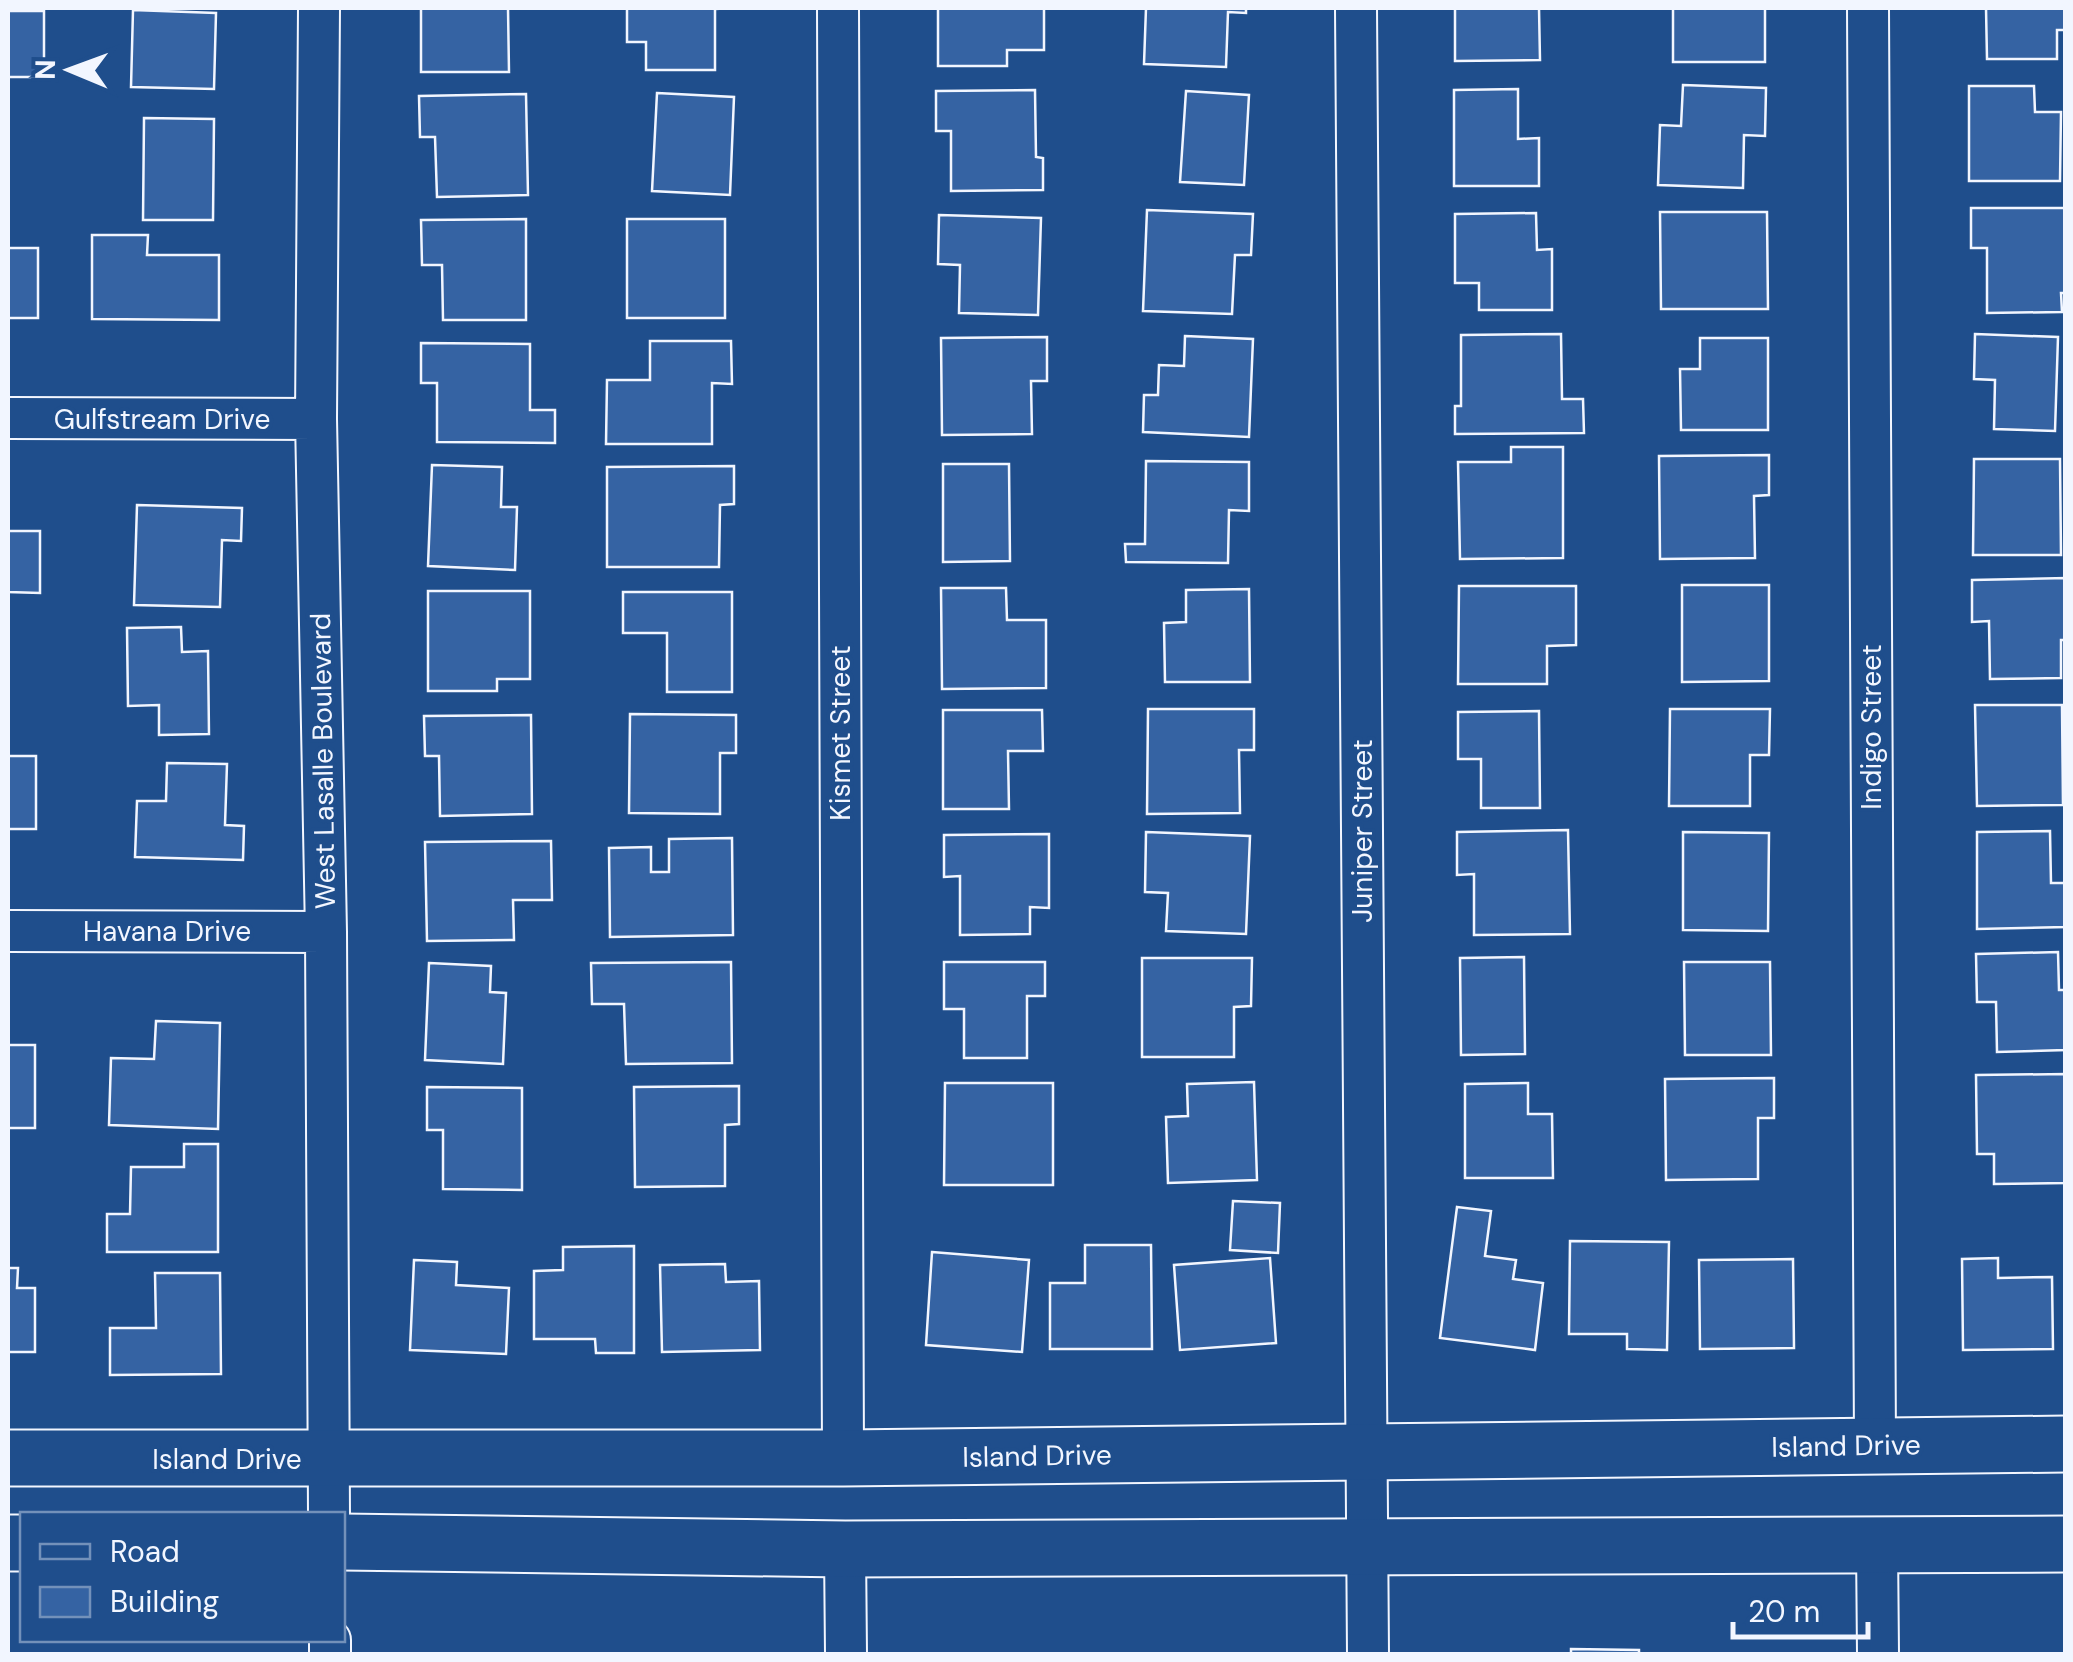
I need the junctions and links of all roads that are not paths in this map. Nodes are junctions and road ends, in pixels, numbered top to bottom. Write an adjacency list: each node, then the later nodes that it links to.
1 (319, 8): 6 (street, West Lasalle Boulevard)
2 (838, 8): 13 (street, Kismet Street)
3 (1356, 8): 11 (street, Juniper Street)
4 (1868, 8): 10 (street, Indigo Street)
5 (8, 418): 6 (street, Gulfstream Drive)
6 (316, 419): 8 (street, West Lasalle Boulevard)
7 (8, 932): 8 (street, Havana Drive)
8 (326, 932): 14 (street, West Lasalle Boulevard)
9 (2066, 1444): 10 (street, Island Drive)
10 (1874, 1446): 11 (street, Island Drive)
11 (1367, 1452): 13 (street, Island Drive); 19 (street, Juniper Street)
12 (8, 1458): 14 (street, Island Drive)
13 (842, 1458): 14 (street, Island Drive)
14 (329, 1460): 15 (street, West Lasalle Boulevard)
15 (329, 1512)
16 (345, 1542): 20 (street)
17 (2066, 1544): 18 (street)
18 (1877, 1546): 19 (street); 23 (street)
19 (1368, 1547): 20 (street); 22 (street, Juniper Street)
20 (845, 1549): 21 (street)
21 (846, 1654)
22 (1368, 1654)
23 (1878, 1654)

